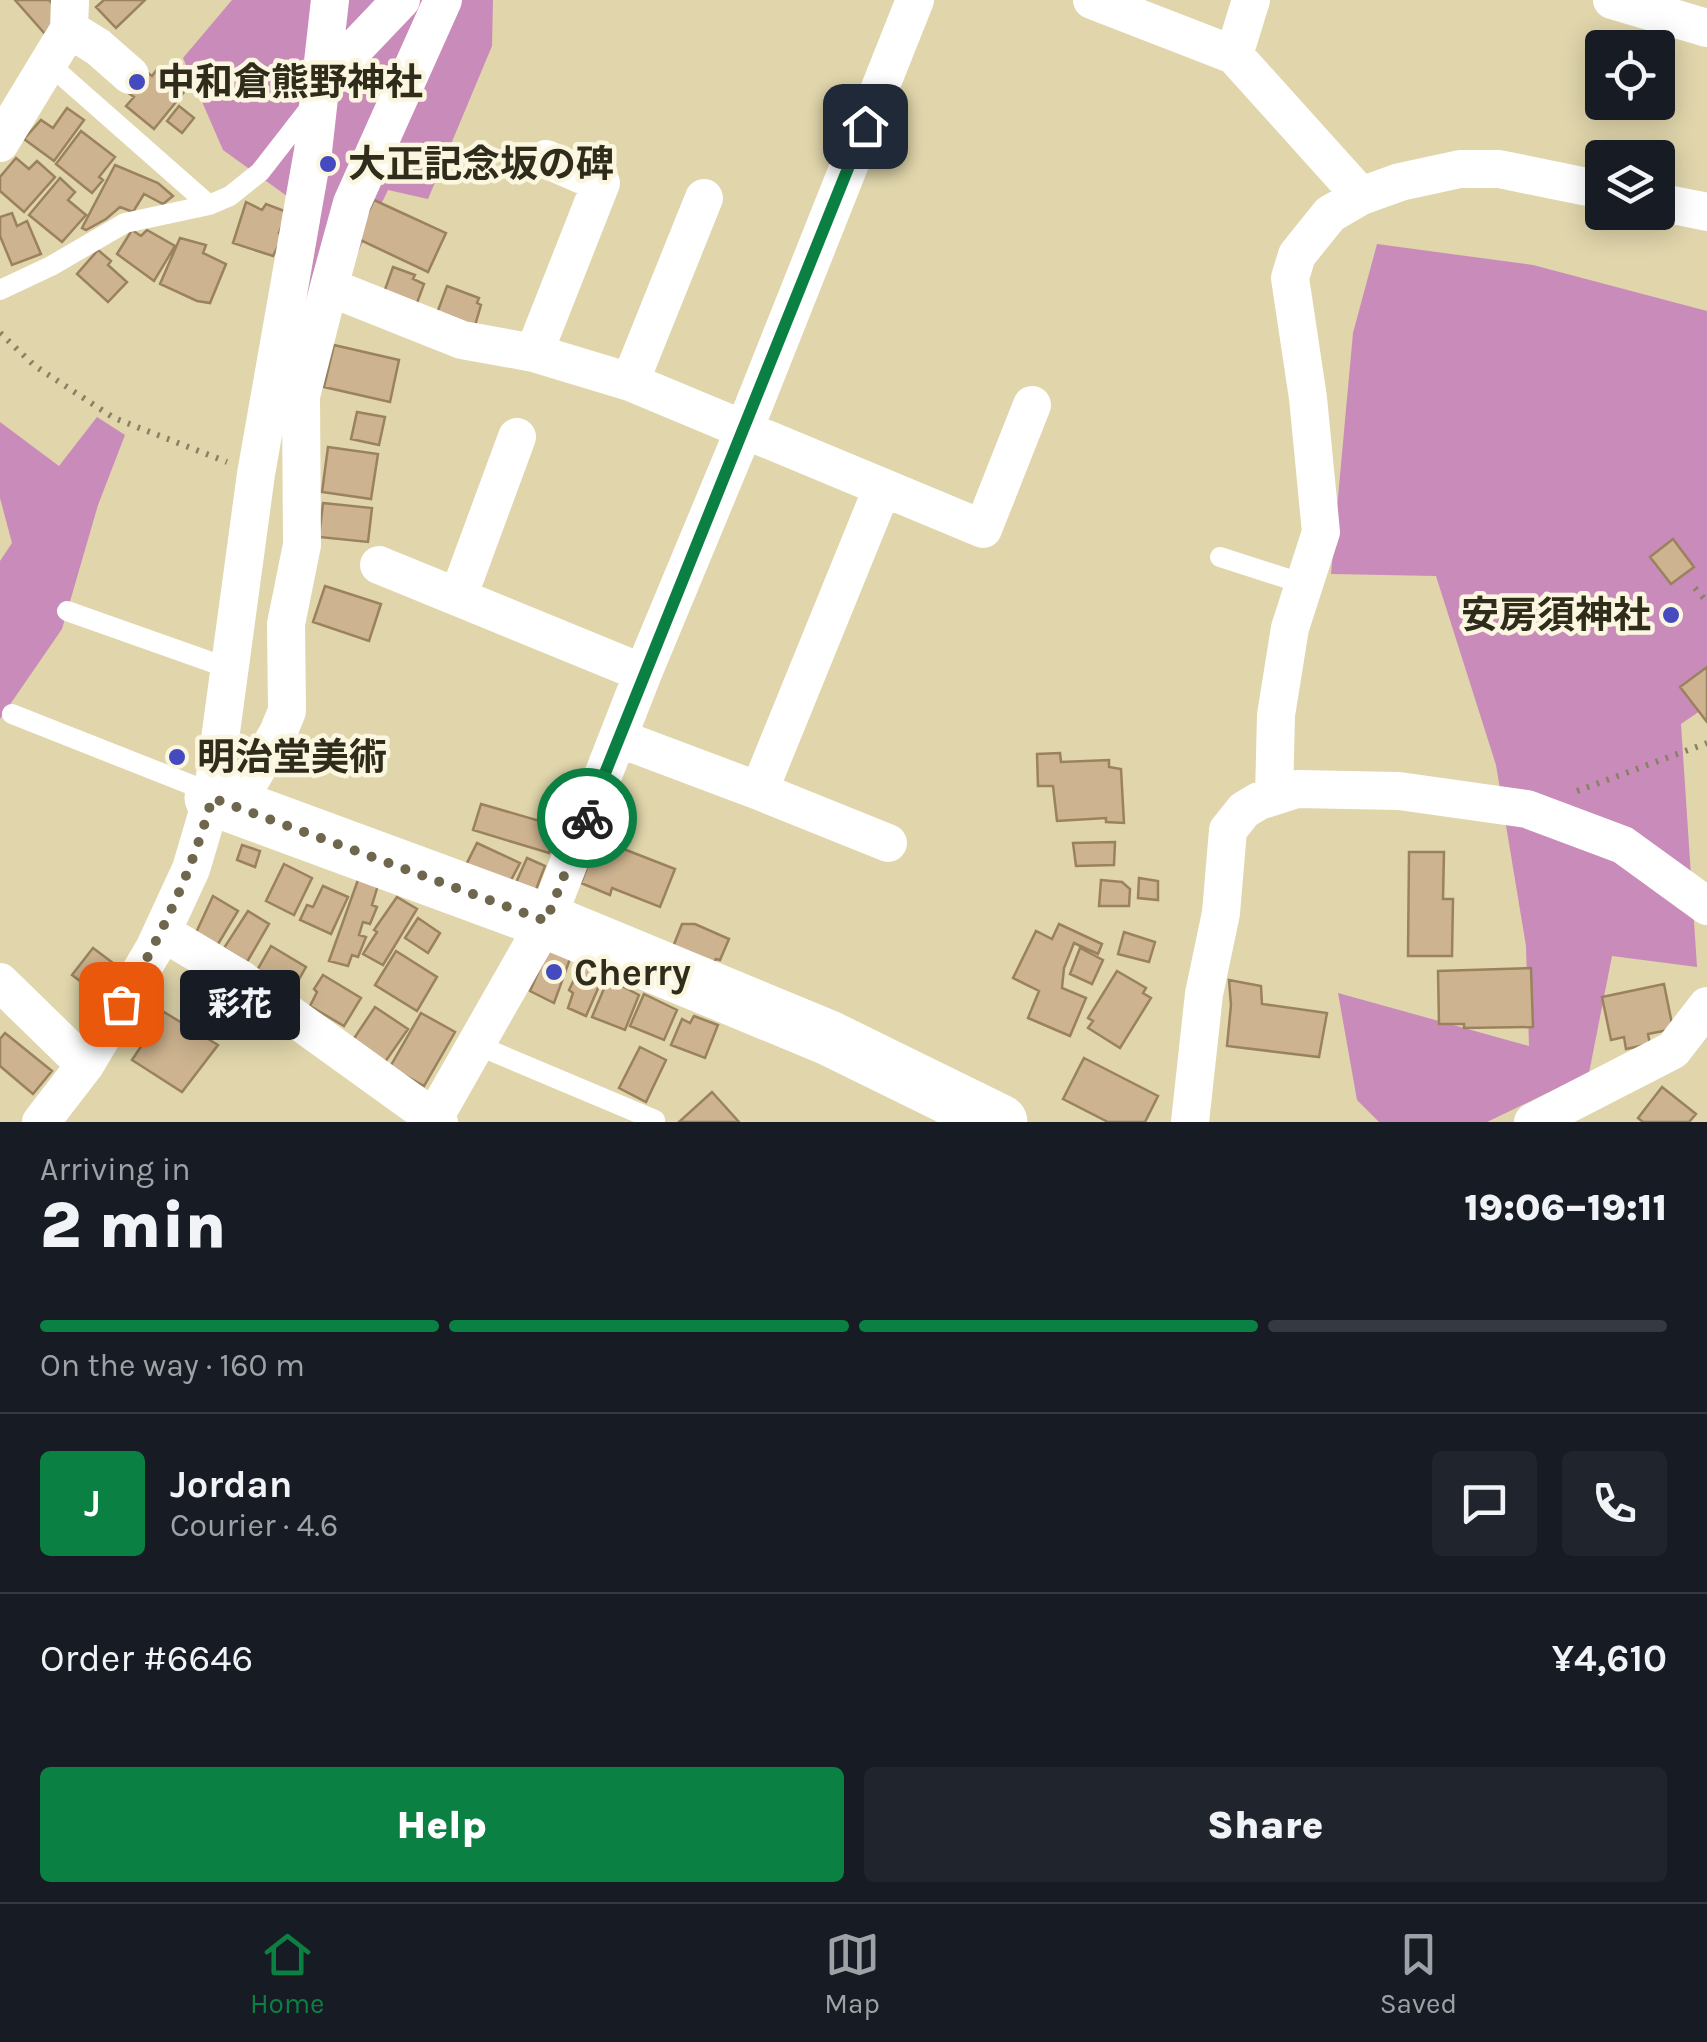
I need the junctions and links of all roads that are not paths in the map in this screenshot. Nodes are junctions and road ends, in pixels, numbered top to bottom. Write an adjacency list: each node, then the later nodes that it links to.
1 (330, 0): 13 (street)
2 (401, 0): 13 (street)
3 (443, 0): 22 (street)
4 (916, 0): 27 (street)
5 (1092, 0): 10 (street)
6 (1251, 0): 10 (street)
7 (1612, 0): 9 (street)
8 (70, 14): 11 (street); 12 (street)
9 (1707, 28)
10 (1234, 55): 17 (street)
11 (50, 65): 14 (street); 20 (lane)
12 (130, 75)
13 (318, 93): 20 (lane); 35 (street)
14 (0, 143)
15 (546, 158): 24 (street)
16 (1585, 187): 17 (street)
17 (1361, 196): 32 (street)
18 (704, 198): 25 (street)
19 (1675, 205): 21 (street)
20 (209, 206): 23 (lane)
21 (1707, 212)
22 (329, 287): 24 (street); 41 (street)
23 (0, 290)
24 (534, 353): 25 (street)
25 (630, 382): 27 (street)
26 (1032, 405): 29 (street)
27 (744, 430): 29 (street); 36 (street)
28 (518, 436): 33 (street)
29 (882, 489): 39 (street)
30 (1220, 557): 32 (lane)
31 (379, 565): 33 (street)
32 (1304, 584): 40 (street)
33 (458, 597): 36 (street)
34 (67, 611): 35 (lane)
35 (231, 669): 41 (street)
36 (642, 673): 38 (street)
37 (12, 714): 41 (lane)
38 (618, 738): 39 (street); 44 (street)
39 (759, 791): 42 (street)
40 (1274, 796): 43 (street); 55 (street)
41 (220, 799): 44 (street); 45 (street)
42 (888, 843)
43 (1707, 906)
44 (546, 921): 48 (street); 50 (street)
45 (162, 932): 49 (street); 51 (street)
46 (0, 982): 49 (street)
47 (1707, 1006): 56 (street)
48 (476, 1044): 51 (street); 52 (lane)
49 (85, 1065): 53 (street)
50 (932, 1108): 54 (street)
51 (415, 1115)
52 (655, 1120)
53 (41, 1122)
54 (1000, 1122)
55 (1190, 1122)
56 (1533, 1122)

